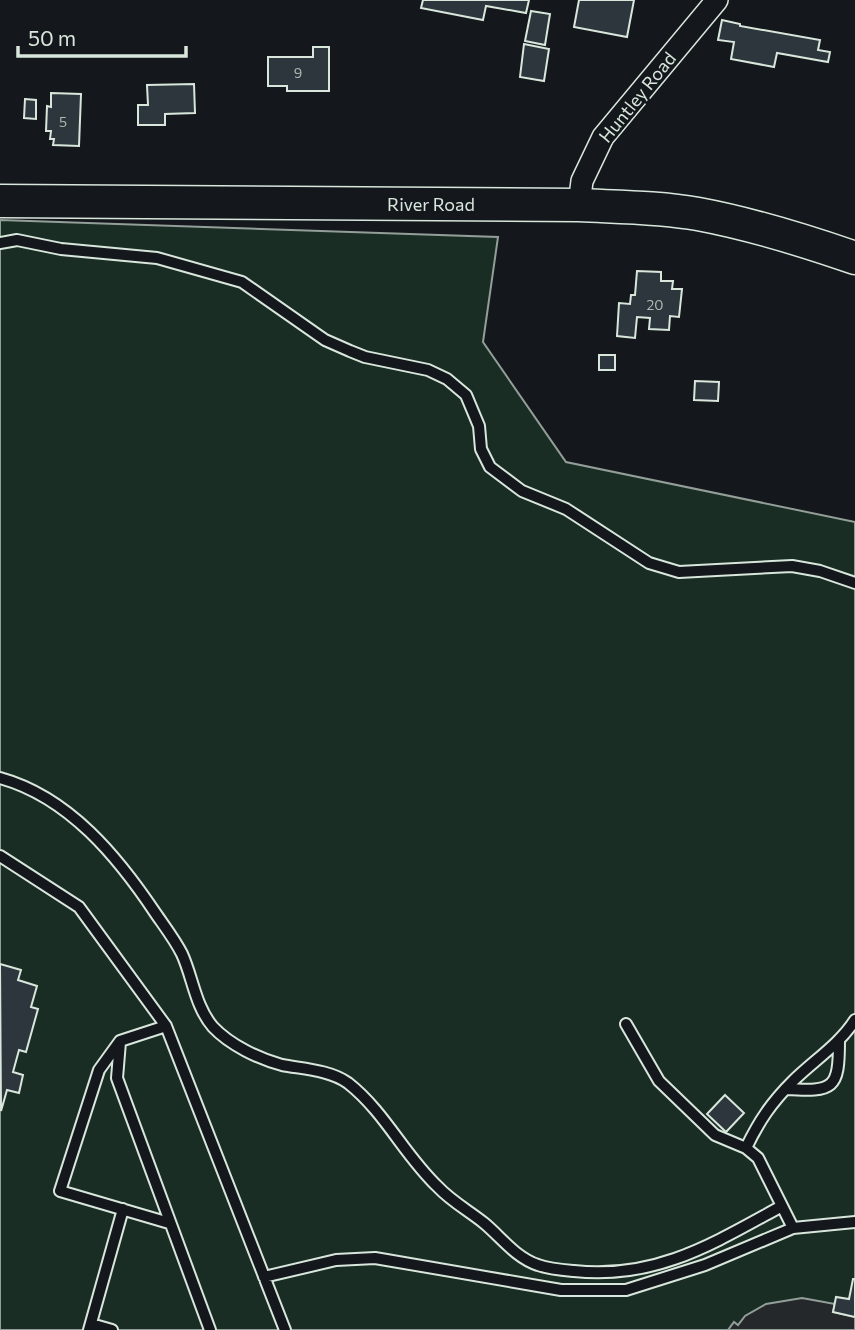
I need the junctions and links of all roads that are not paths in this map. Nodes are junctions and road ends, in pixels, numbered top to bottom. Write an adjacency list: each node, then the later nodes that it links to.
1 (716, 0): 3 (street, Huntley Road)
2 (0, 201): 3 (main road, River Road)
3 (579, 205): 5 (main road, River Road)
4 (0, 243): 6 (lane)
5 (855, 258)
6 (855, 583)
7 (0, 778): 16 (lane)
8 (0, 856): 11 (lane)
9 (855, 1020): 13 (lane)
10 (626, 1024): 15 (lane)
11 (166, 1026): 12 (lane); 21 (lane)
12 (120, 1041): 17 (lane); 19 (lane)
13 (839, 1041): 14 (lane); 14 (lane)
14 (786, 1089): 15 (lane)
15 (746, 1148): 16 (lane)
16 (782, 1206): 20 (lane)
17 (123, 1209): 19 (lane); 22 (lane)
18 (855, 1222): 20 (lane)
19 (169, 1223): 24 (lane)
20 (793, 1228): 21 (lane)
21 (264, 1277): 25 (lane)
22 (90, 1327): 23 (lane)
23 (112, 1330)
24 (210, 1330)
25 (285, 1330)

